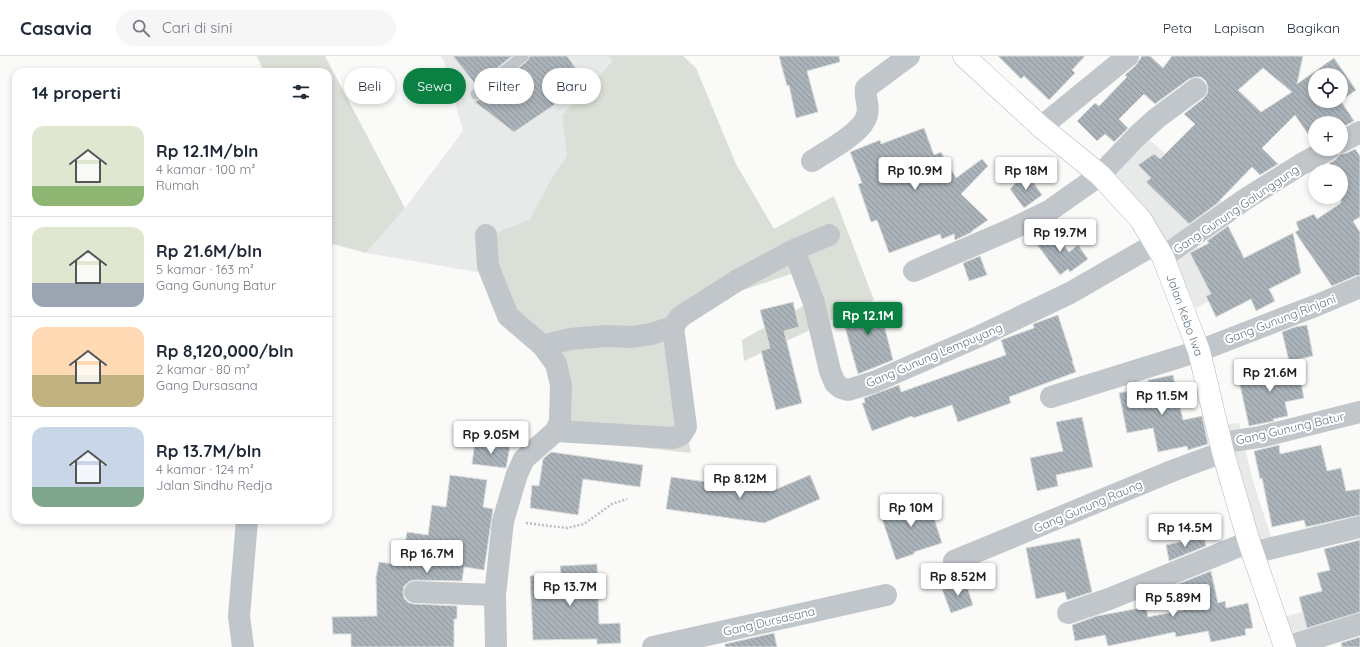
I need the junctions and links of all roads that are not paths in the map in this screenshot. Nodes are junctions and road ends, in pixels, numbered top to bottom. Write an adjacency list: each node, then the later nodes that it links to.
1 (523, 56): 5 (lane)
2 (909, 56): 11 (street)
3 (964, 56): 7 (street, Jalan Kebo Iwa)
4 (1128, 56): 7 (street)
5 (508, 68)
6 (1196, 89): 12 (street)
7 (1041, 127): 12 (street, Jalan Kebo Iwa)
8 (1360, 132): 9 (street)
9 (1348, 138)
10 (1316, 156): 16 (street, Gang Gunung Galunggung)
11 (812, 161)
12 (1100, 175): 16 (street, Jalan Kebo Iwa); 17 (street)
13 (486, 235): 20 (street)
14 (829, 235): 15 (street)
15 (794, 250): 16 (street, Gang Gunung Lempuyang); 19 (street)
16 (1159, 251): 21 (street, Jalan Kebo Iwa)
17 (914, 271)
18 (1360, 287): 21 (street, Gang Gunung Rinjani)
19 (673, 327): 20 (street); 24 (street)
20 (543, 346): 24 (street)
21 (1199, 351): 22 (street, Gang Gunung Rinjani); 25 (street, Jalan Kebo Iwa)
22 (1051, 397)
23 (1360, 412): 25 (street, Gang Gunung Batur)
24 (556, 430): 31 (street)
25 (1222, 447): 28 (street, Jalan Kebo Iwa); 29 (street, Gang Gunung Raung)
26 (247, 524): 35 (street)
27 (1360, 527): 28 (street)
28 (1251, 547): 33 (street); 38 (street, Jalan Kebo Iwa)
29 (954, 561)
30 (415, 592): 31 (street)
31 (495, 595): 36 (street)
32 (886, 595): 37 (street, Gang Dursasana)
33 (1068, 613)
34 (1360, 624): 38 (street)
35 (243, 647)
36 (496, 647)
37 (653, 647)
38 (1286, 647)

